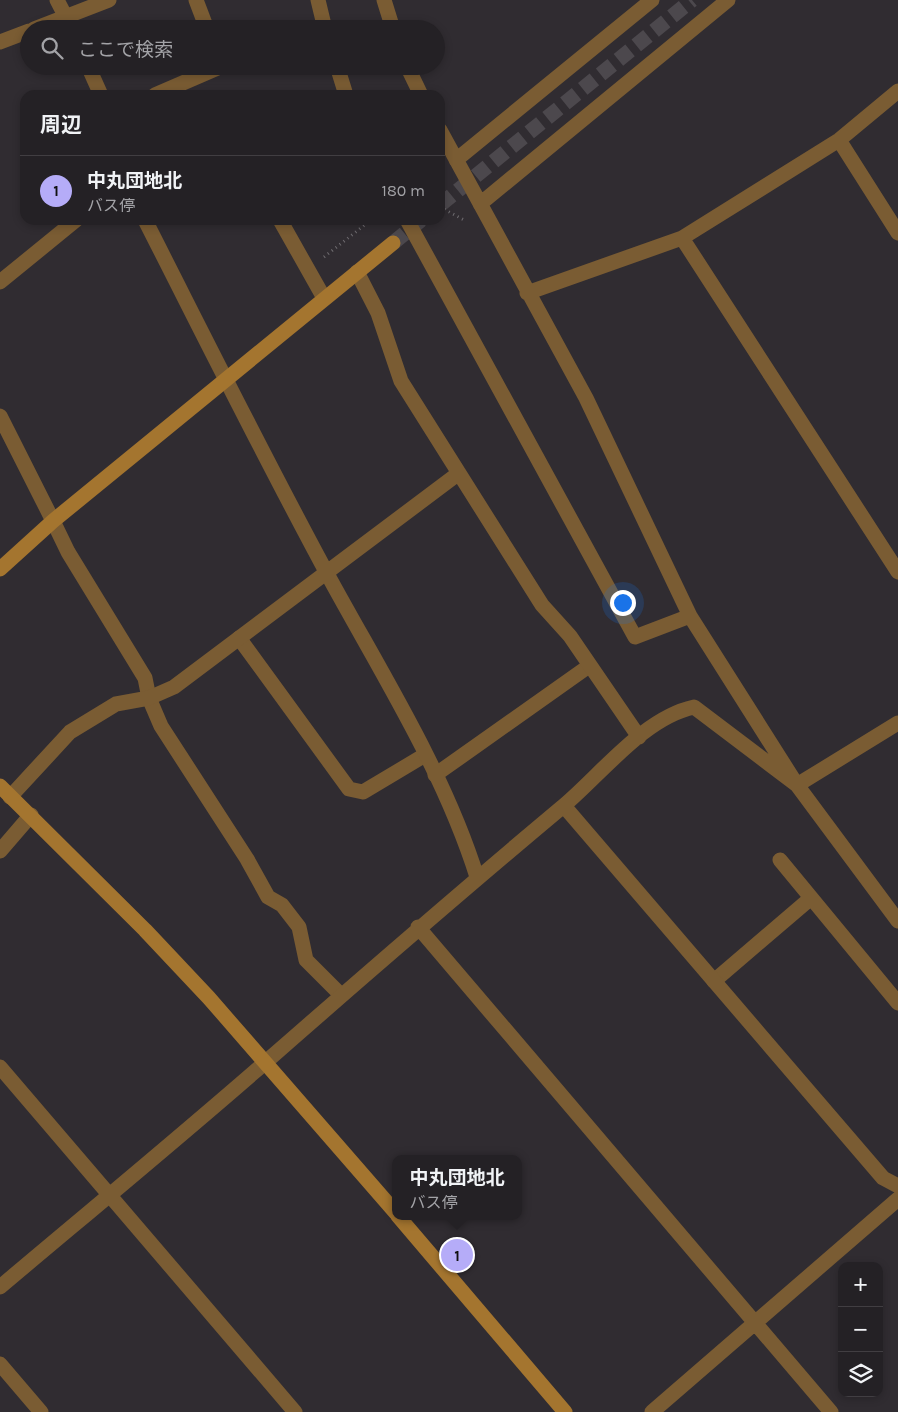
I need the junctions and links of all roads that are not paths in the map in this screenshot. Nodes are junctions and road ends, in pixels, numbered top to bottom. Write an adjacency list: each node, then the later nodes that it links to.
1 (57, 0): 8 (street)
2 (109, 0): 9 (street)
3 (196, 0): 10 (street)
4 (318, 0): 11 (street)
5 (384, 0): 12 (street)
6 (652, 0): 26 (street)
7 (728, 0): 27 (street)
8 (67, 20)
9 (74, 20)
10 (204, 20)
11 (323, 20)
12 (390, 20)
13 (20, 34): 14 (street)
14 (0, 42)
15 (92, 75): 19 (street)
16 (201, 75): 20 (street)
17 (340, 75): 21 (street)
18 (411, 75): 22 (street)
19 (99, 90)
20 (167, 90)
21 (344, 90)
22 (419, 90)
23 (898, 91): 25 (street)
24 (445, 139): 26 (street)
25 (838, 140): 32 (street); 33 (street)
26 (456, 160): 27 (street)
27 (480, 204): 37 (street)
28 (70, 225): 36 (street)
29 (148, 225): 39 (street)
30 (283, 225): 38 (street)
31 (411, 225): 46 (street)
32 (898, 232)
33 (682, 238): 37 (street); 45 (street)
34 (393, 243): 35 (street)
35 (357, 272): 38 (street); 41 (street)
36 (0, 282)
37 (527, 293): 46 (street)
38 (324, 298): 39 (street)
39 (225, 379): 42 (street); 44 (street)
40 (0, 416): 42 (street)
41 (458, 473): 44 (street); 48 (street)
42 (53, 521): 43 (street); 49 (street)
43 (0, 569)
44 (326, 572): 47 (street); 52 (street)
45 (898, 572)
46 (690, 616): 54 (street)
47 (239, 638): 49 (street); 52 (street)
48 (589, 666): 51 (street); 53 (street)
49 (149, 698): 55 (street); 65 (street)
50 (898, 724): 54 (street)
51 (639, 737): 54 (street); 56 (street)
52 (425, 754): 53 (street)
53 (436, 775): 60 (street)
54 (797, 786): 62 (street)
55 (5, 792): 57 (street)
56 (564, 806): 60 (street); 64 (street)
57 (31, 815): 58 (street); 67 (street)
58 (0, 851)
59 (780, 860): 61 (street)
60 (477, 877): 63 (street)
61 (811, 898): 64 (street); 66 (street)
62 (898, 921)
63 (418, 927): 65 (street); 75 (street)
64 (714, 981): 69 (street)
65 (341, 996): 67 (street)
66 (898, 1004)
67 (266, 1062): 70 (street); 72 (street)
68 (0, 1067): 70 (street)
69 (898, 1186)
70 (109, 1195): 74 (street); 78 (street)
71 (898, 1199): 75 (street)
72 (392, 1208)
73 (401, 1220): 79 (street)
74 (0, 1287)
75 (754, 1324): 80 (street); 81 (street)
76 (0, 1364): 77 (street)
77 (41, 1412)
78 (295, 1412)
79 (565, 1412)
80 (652, 1412)
81 (831, 1412)

